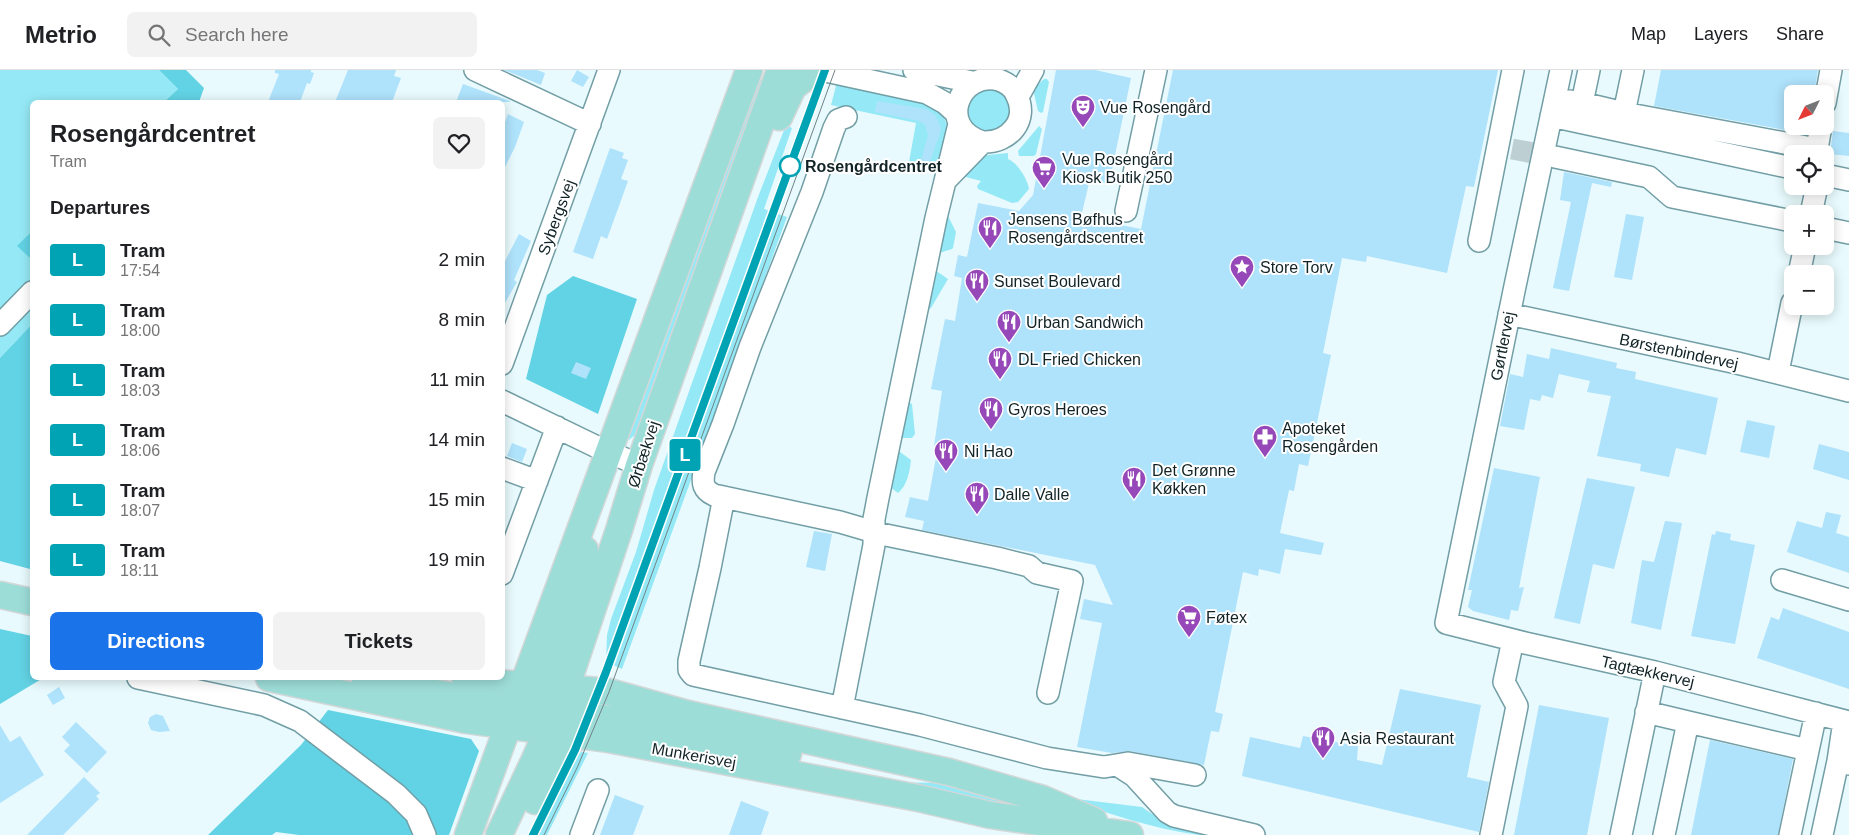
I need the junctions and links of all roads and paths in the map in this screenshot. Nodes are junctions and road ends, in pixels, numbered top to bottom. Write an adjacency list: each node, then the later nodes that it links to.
1 (475, 70): 24 (street)
2 (609, 70): 24 (street, Sybergsvej)
3 (749, 70): 47 (main road, Ørbækvej)
4 (780, 70): 32 (main road, Ørbækvej)
5 (815, 70): 32 (main road)
6 (821, 70): 23 (street)
7 (914, 70): 16 (street)
8 (1033, 70): 18 (street)
9 (1156, 70): 33 (street)
10 (1512, 70): 37 (street)
11 (1560, 70): 20 (street, Gørtlervej)
12 (1589, 70): 19 (street)
13 (1633, 70): 21 (street)
14 (1830, 70): 17 (street)
15 (1009, 76): 16 (street); 18 (street)
16 (972, 82): 23 (street)
17 (1828, 85)
18 (1018, 97): 26 (street)
19 (1582, 103): 20 (street); 21 (street)
20 (1553, 107): 28 (street); 39 (street, Gørtlervej)
21 (1624, 112): 25 (street)
22 (846, 117): 51 (street)
23 (958, 119): 26 (street); 30 (street)
24 (590, 124): 42 (street, Sybergsvej)
25 (1819, 135)
26 (982, 142): 30 (street)
27 (1555, 157): 34 (street)
28 (1784, 166)
29 (1834, 177): 31 (street)
30 (946, 179): 52 (street)
31 (1849, 180)
32 (738, 186): 48 (main road, Ørbækvej)
33 (1126, 211)
34 (1784, 219)
35 (1834, 230): 36 (street)
36 (1849, 233)
37 (1479, 241)
38 (30, 294): 41 (street)
39 (1509, 314): 43 (street, Børstenbindervej); 58 (street, Gørtlervej)
40 (1790, 315): 43 (street)
41 (0, 325)
42 (505, 356)
43 (1778, 372): 44 (street, Børstenbindervej)
44 (1849, 392)
45 (505, 402): 46 (street)
46 (557, 427): 47 (street); 50 (street)
47 (609, 452): 48 (street); 66 (main road, Ørbækvej); 66 (main road)
48 (639, 465): 66 (main road, Ørbækvej)
49 (505, 469): 50 (street)
50 (537, 480): 53 (street)
51 (724, 498): 52 (street); 67 (street)
52 (874, 532): 65 (street); 67 (street)
53 (505, 566)
54 (1782, 580): 56 (street)
55 (0, 595): 57 (main road)
56 (1849, 600)
57 (30, 602)
58 (1446, 623): 59 (street, Tagtækkervej)
59 (1513, 640): 60 (street, Tagtækkervej); 86 (street)
60 (1655, 672): 68 (street); 69 (street, Tagtækkervej)
61 (147, 680): 79 (street)
62 (287, 680): 66 (main road, Munkerisvej)
63 (359, 680): 66 (main road)
64 (470, 680): 66 (main road, Munkerisvej)
65 (1048, 693)
66 (532, 706): 72 (main road, Munkerisvej); 78 (main road, Munkerisvej); 80 (main road, Ørbækvej); 81 (main road); 82 (main road, Ørbækvej)
67 (842, 708): 74 (street)
68 (1646, 712): 70 (street); 87 (street)
69 (1816, 713): 71 (street, Tagtækkervej); 73 (street)
70 (1688, 722): 73 (street); 88 (street)
71 (1847, 722): 75 (street)
72 (582, 736): 78 (main road, Munkerisvej); 83 (main road)
73 (1808, 750): 89 (street)
74 (1109, 761): 76 (street); 85 (street)
75 (1843, 763): 90 (street)
76 (1195, 775)
77 (598, 790): 84 (street)
78 (1125, 834)
79 (425, 835)
80 (468, 835)
81 (486, 835)
82 (499, 835)
83 (518, 835)
84 (581, 835)
85 (1254, 835)
86 (1491, 835)
87 (1621, 835)
88 (1664, 835)
89 (1790, 835)
90 (1822, 835)

